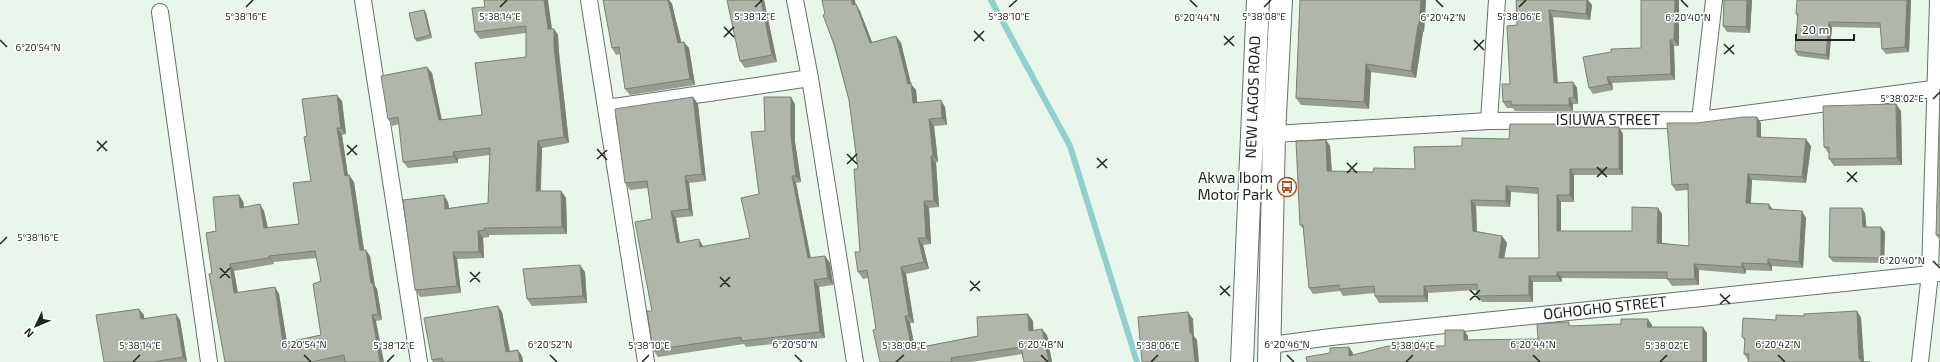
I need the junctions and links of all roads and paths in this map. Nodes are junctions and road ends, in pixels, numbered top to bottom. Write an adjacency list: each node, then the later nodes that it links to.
1 (363, 0): 19 (street)
2 (589, 0): 12 (street)
3 (795, 0): 10 (street)
4 (1258, 0): 22 (main road, NEW LAGOS ROAD)
5 (1281, 0): 15 (main road, NEW LAGOS ROAD)
6 (1497, 0): 14 (street)
7 (1714, 0): 13 (street)
8 (1938, 0): 11 (street)
9 (160, 12): 18 (street)
10 (810, 78): 12 (street); 21 (street)
11 (1938, 89): 13 (street, ISIUWA STREET); 16 (street)
12 (607, 108): 20 (street)
13 (1700, 120): 14 (street, ISIUWA STREET)
14 (1489, 121): 15 (street, ISIUWA STREET)
15 (1274, 134): 17 (main road, NEW LAGOS ROAD)
16 (1935, 273): 17 (street, OGHOGHO STREET); 23 (street)
17 (1270, 353)
18 (209, 362)
19 (419, 362)
20 (646, 362)
21 (855, 362)
22 (1242, 362)
23 (1920, 362)

